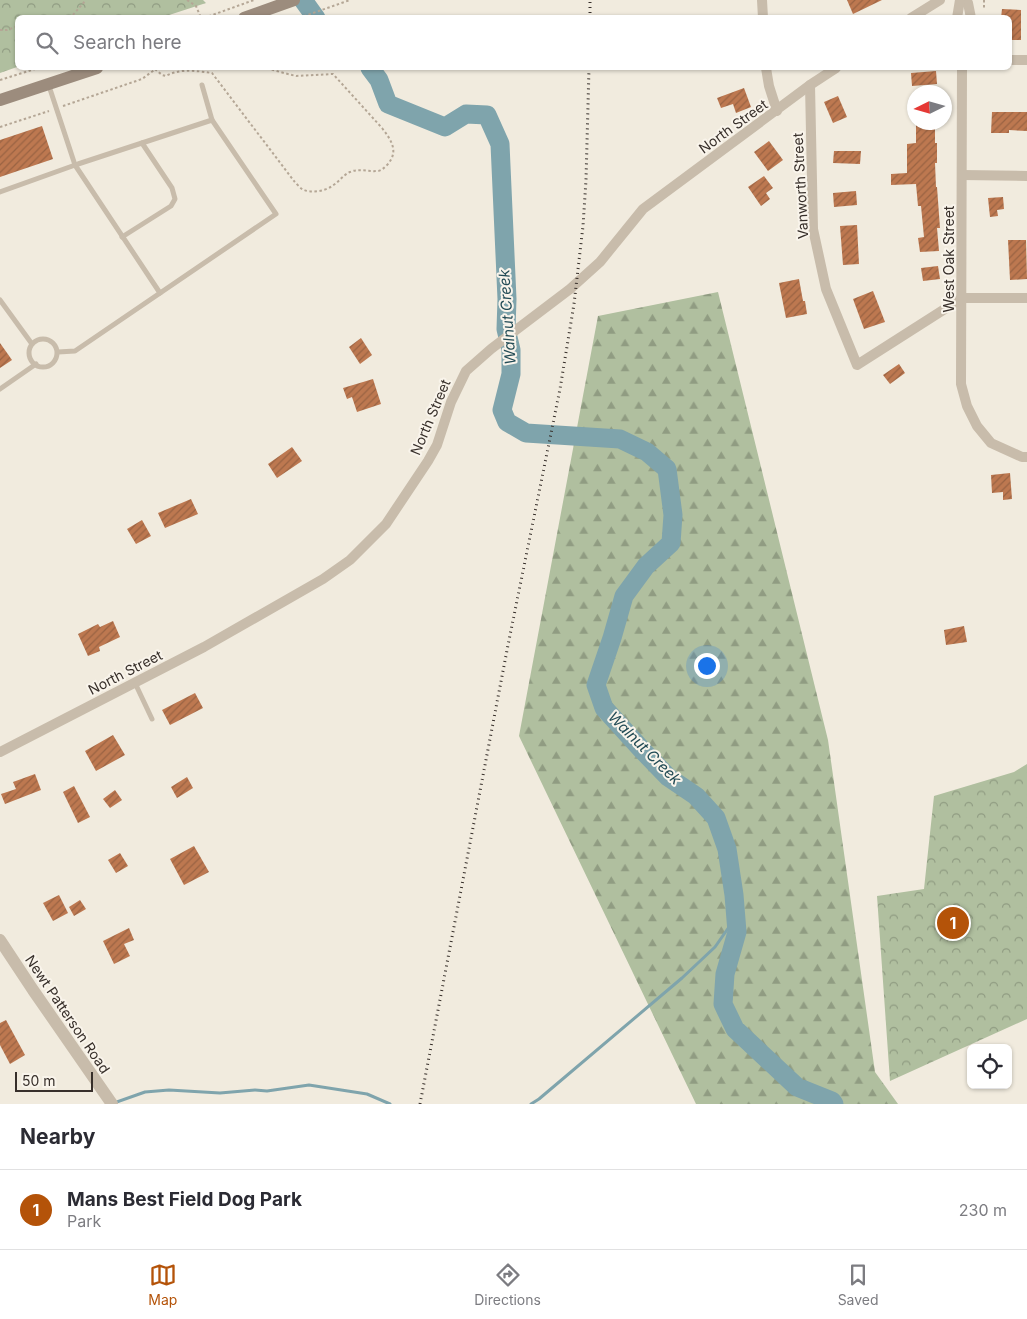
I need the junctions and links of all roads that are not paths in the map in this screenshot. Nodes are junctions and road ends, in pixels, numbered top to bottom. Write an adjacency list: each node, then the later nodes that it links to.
1 (294, 0): 6 (main road)
2 (762, 0): 7 (street)
3 (940, 0): 8 (street)
4 (960, 0): 9 (street)
5 (966, 0): 10 (street)
6 (252, 15)
7 (763, 15)
8 (915, 15)
9 (958, 15)
10 (970, 15)
11 (1012, 60): 12 (street)
12 (1027, 60)
13 (91, 70): 17 (main road)
14 (766, 70): 21 (street)
15 (833, 70): 19 (street, North Street)
16 (962, 70): 25 (street, West Oak Street)
17 (48, 84): 20 (main road); 24 (lane)
18 (202, 85): 22 (lane)
19 (810, 85): 21 (street, North Street); 30 (street, Vanworth Street)
20 (0, 100)
21 (777, 111): 38 (street, North Street)
22 (212, 120): 23 (lane); 29 (lane)
23 (142, 144): 24 (lane); 28 (lane)
24 (75, 165): 27 (lane); 28 (lane)
25 (962, 175): 26 (street); 30 (street, West Oak Street)
26 (1027, 176)
27 (0, 192)
28 (122, 237): 29 (lane)
29 (160, 293): 34 (lane)
30 (962, 298): 31 (street); 37 (street, West Oak Street)
31 (1027, 298)
32 (0, 300): 33 (lane)
33 (32, 344): 34 (lane); 35 (lane)
34 (58, 352): 35 (lane)
35 (36, 364): 36 (lane)
36 (0, 389)
37 (1027, 457)
38 (134, 682): 39 (lane); 40 (street, North Street)
39 (152, 718)
40 (0, 752)
41 (0, 940): 42 (street, Newt Patterson Road)
42 (112, 1104)

